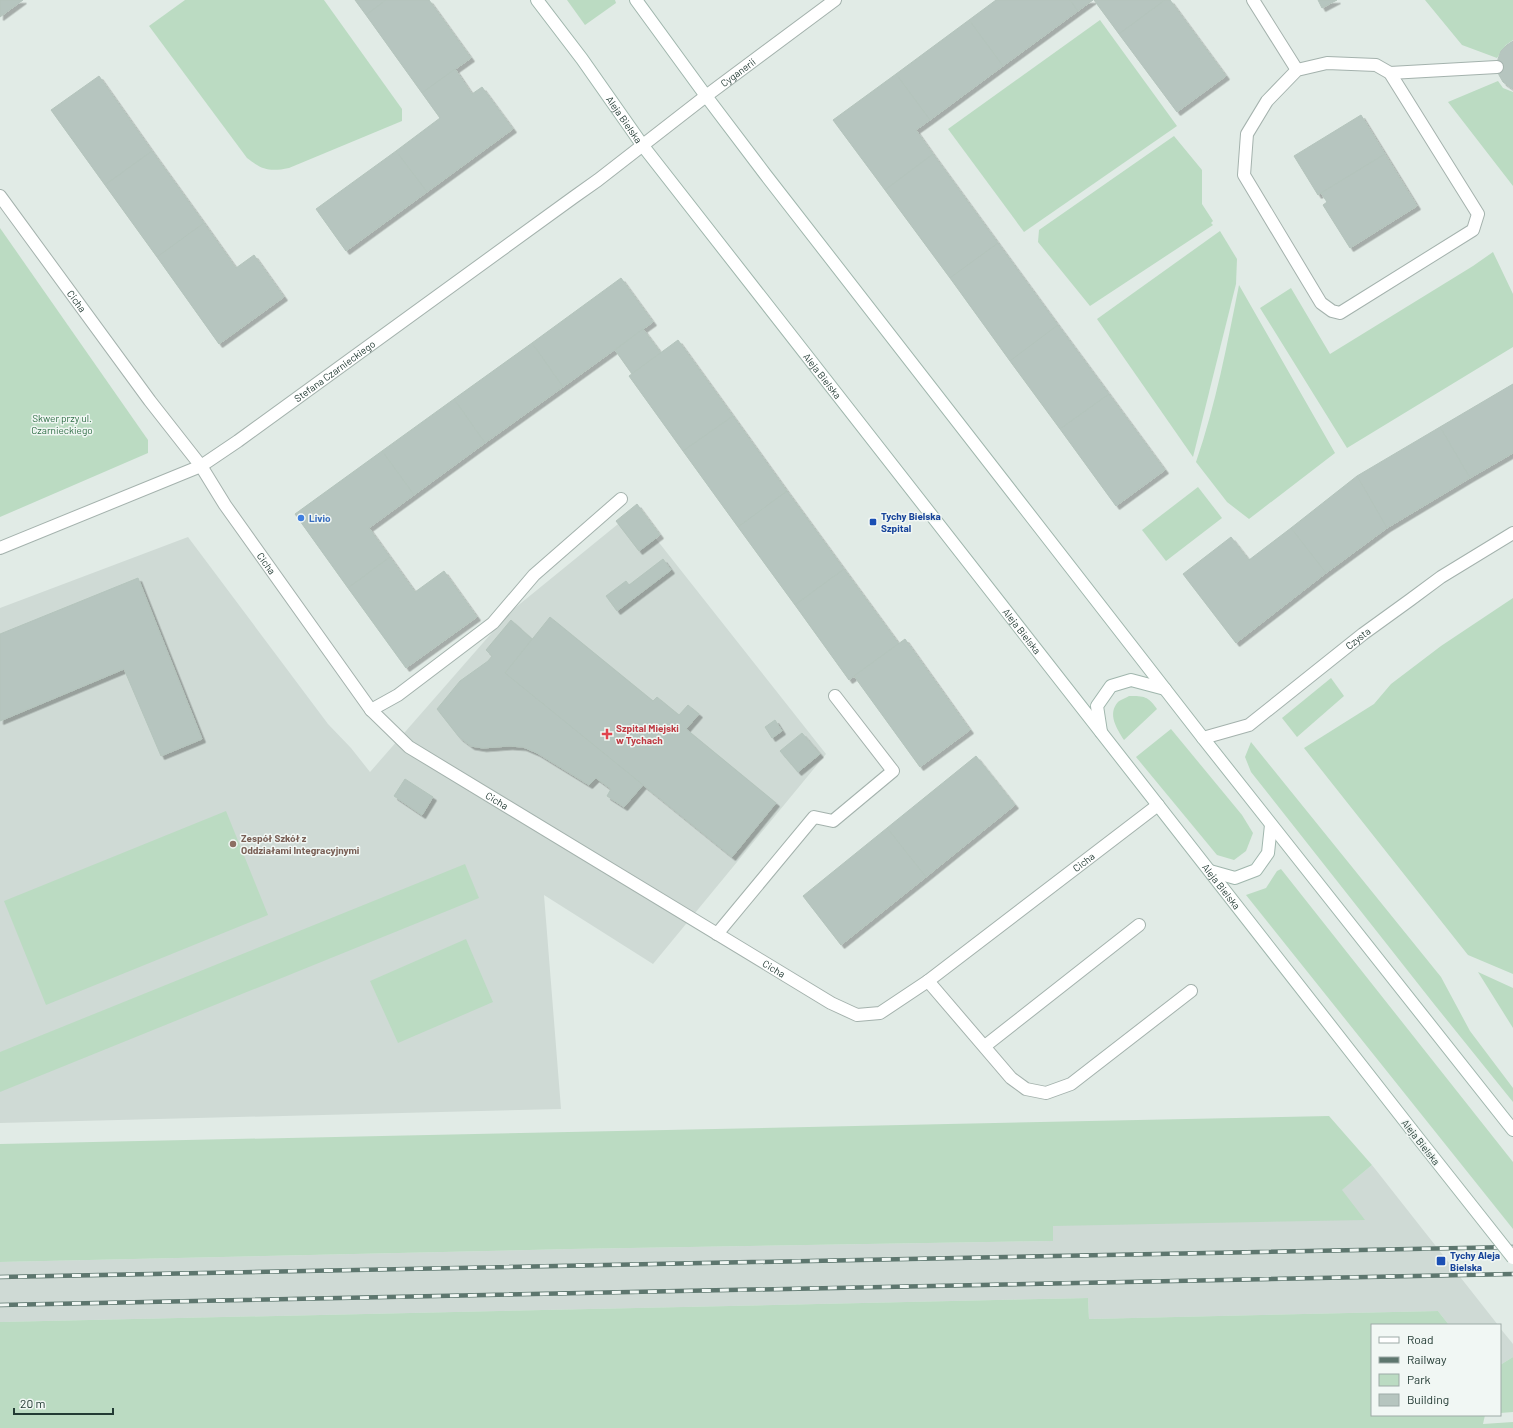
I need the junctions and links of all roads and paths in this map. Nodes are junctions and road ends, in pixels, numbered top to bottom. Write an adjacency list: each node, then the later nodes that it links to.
1 (537, 0): 9 (main road, Aleja Bielska)
2 (636, 0): 8 (main road)
3 (835, 0): 8 (main road, Cyganerii)
4 (1253, 0): 6 (main road)
5 (1497, 67): 7 (main road)
6 (1296, 70): 7 (main road); 7 (main road)
7 (1390, 73)
8 (706, 96): 9 (main road, Cyganerii); 15 (main road)
9 (643, 146): 11 (main road, Stefana Czarnieckiego); 18 (main road, Aleja Bielska)
10 (0, 196): 11 (main road, Cicha)
11 (201, 466): 14 (main road, Stefana Czarnieckiego); 17 (main road, Cicha)
12 (621, 499): 17 (main road)
13 (1513, 532): 19 (main road, Czysta)
14 (0, 548)
15 (1165, 689): 18 (main road); 19 (main road)
16 (835, 696): 24 (main road)
17 (370, 710): 24 (main road, Cicha)
18 (1101, 732): 20 (main road, Aleja Bielska)
19 (1203, 738): 21 (main road)
20 (1158, 805): 22 (main road, Aleja Bielska); 25 (main road, Cicha)
21 (1271, 825): 22 (main road); 28 (main road)
22 (1210, 871): 29 (main road, Aleja Bielska, bridge)
23 (1139, 925): 27 (main road)
24 (717, 934): 25 (main road, Cicha)
25 (928, 981): 27 (main road)
26 (1191, 991): 27 (main road)
27 (985, 1046)
28 (1513, 1130)
29 (1513, 1258)

